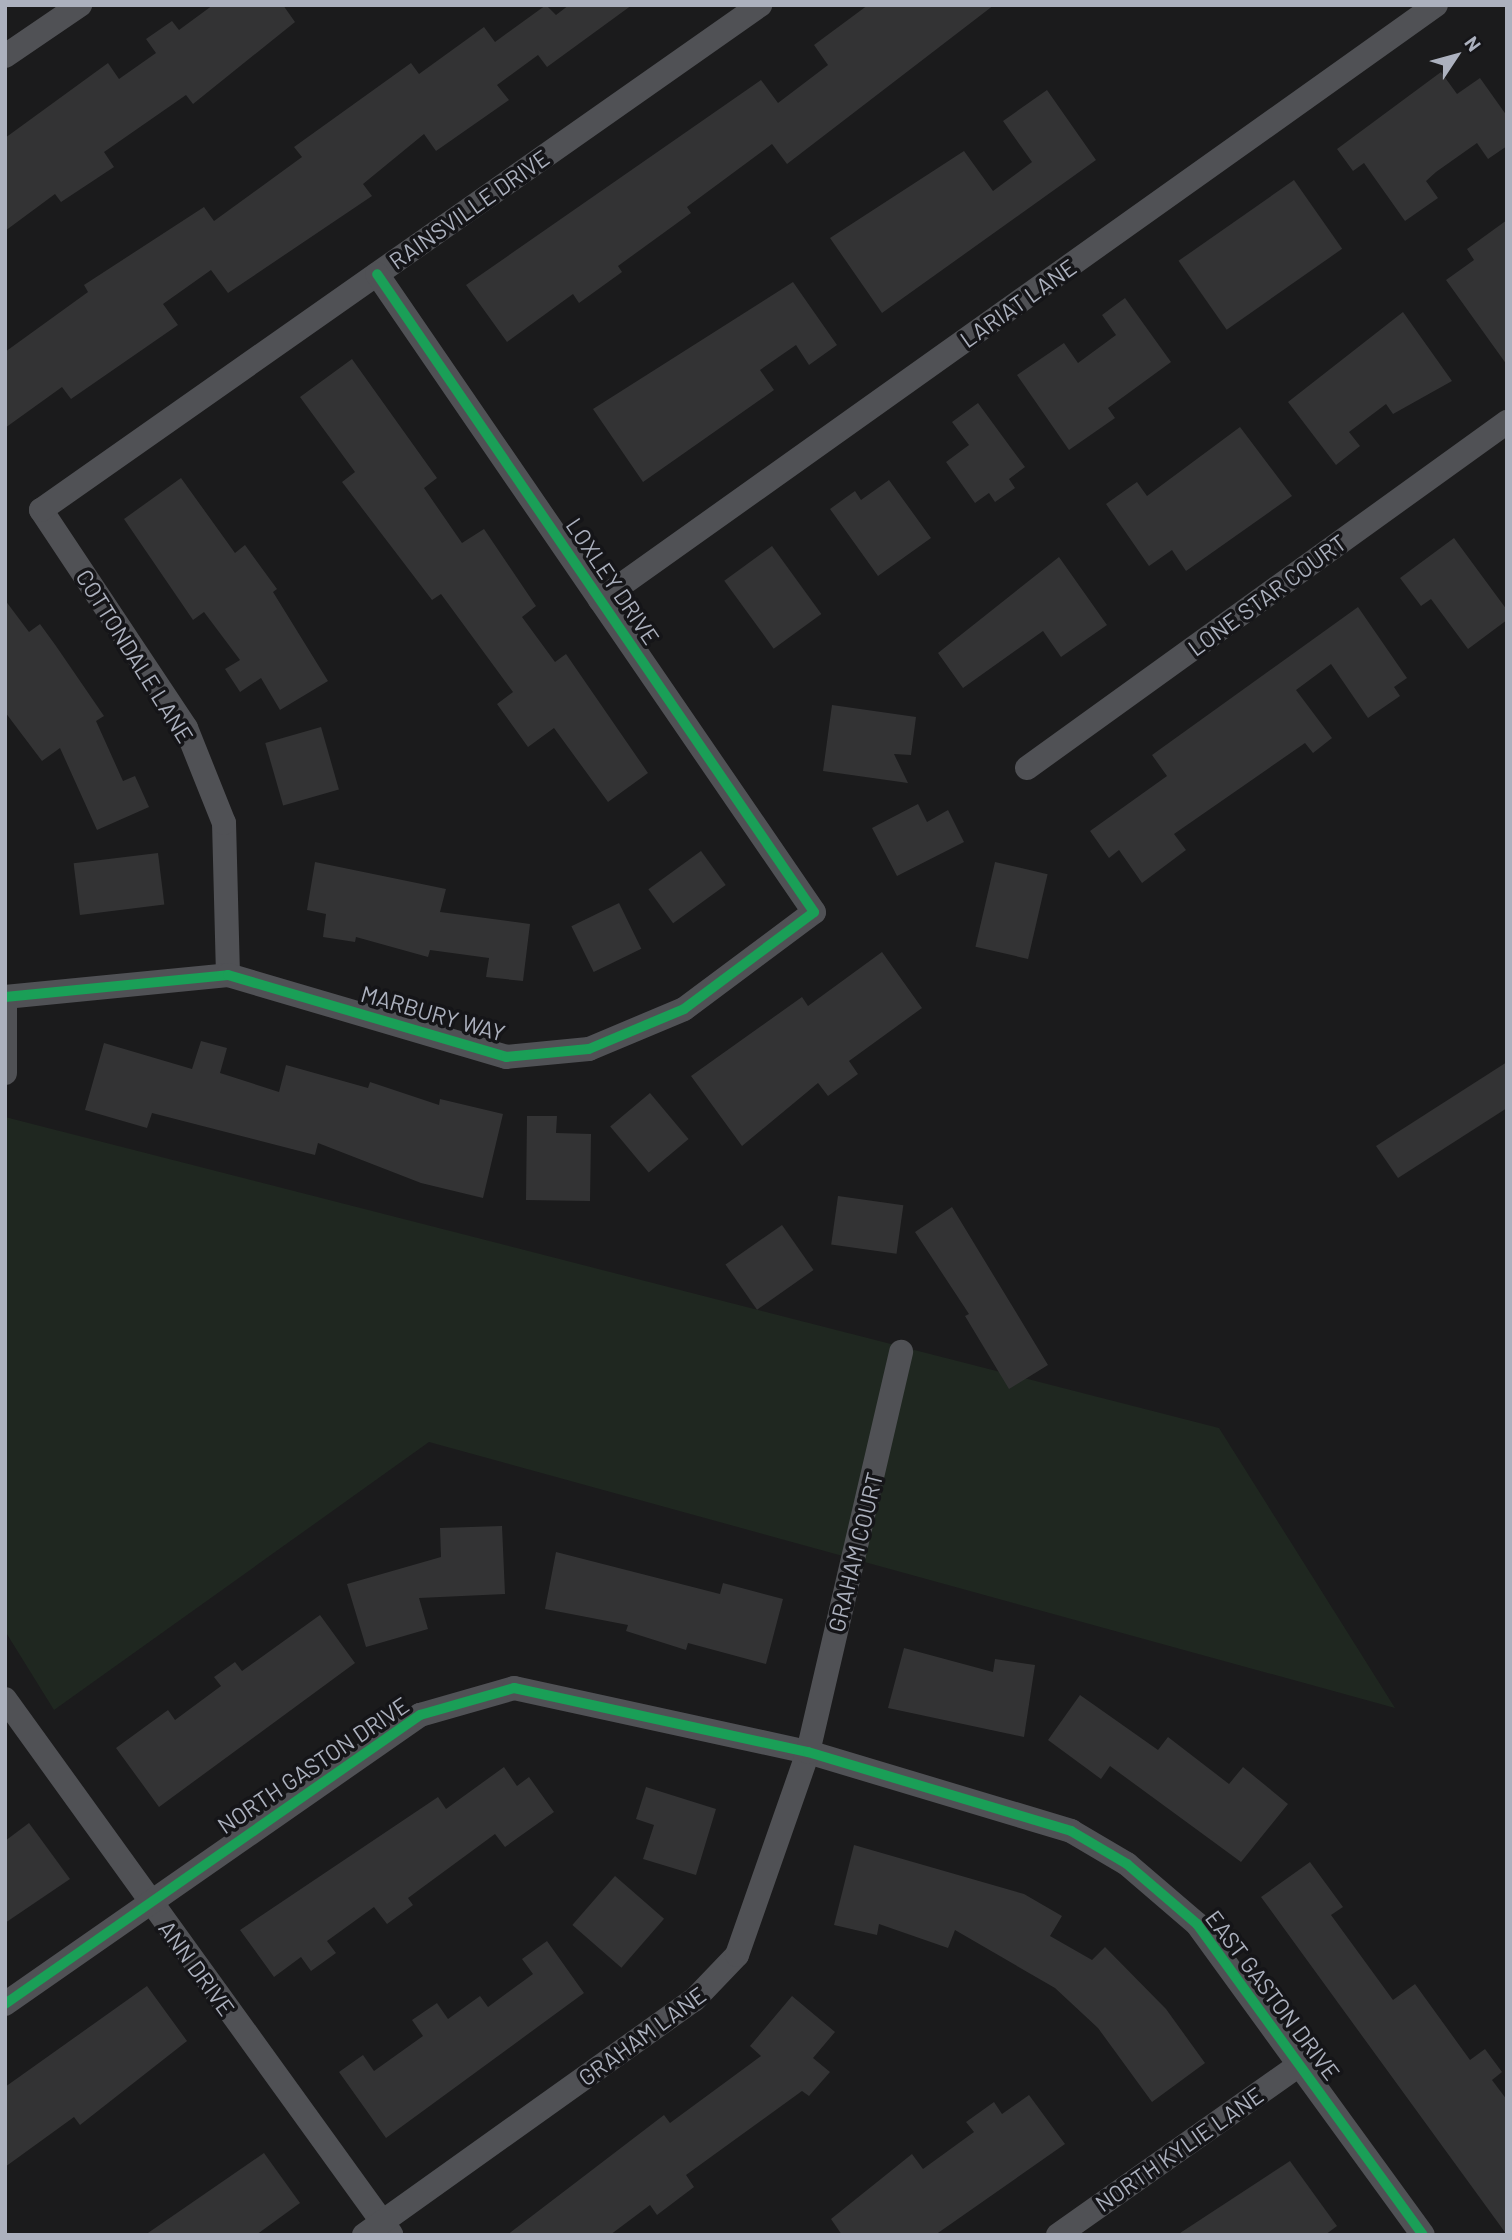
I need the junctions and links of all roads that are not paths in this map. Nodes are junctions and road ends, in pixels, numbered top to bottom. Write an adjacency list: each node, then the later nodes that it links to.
1 (80, 5): 4 (street)
2 (760, 5): 5 (street, RAINSVILLE DRIVE)
3 (1436, 5): 8 (street, LARIAT LANE)
4 (5, 56)
5 (377, 274): 7 (street, RAINSVILLE DRIVE); 8 (street, LOXLEY DRIVE)
6 (1507, 422): 9 (street, LONE STAR COURT)
7 (41, 510): 11 (street, COTTONDALE LANE)
8 (600, 600): 10 (street, LOXLEY DRIVE)
9 (1027, 768)
10 (814, 912): 11 (street, MARBURY WAY)
11 (228, 975): 12 (street, MARBURY WAY)
12 (5, 997)
13 (5, 1003): 14 (street)
14 (5, 1073)
15 (901, 1352): 17 (street, GRAHAM COURT)
16 (5, 1699): 18 (street, ANN DRIVE)
17 (808, 1752): 18 (street, NORTH GASTON DRIVE); 20 (street, EAST GASTON DRIVE); 21 (street, GRAHAM LANE)
18 (149, 1902): 19 (street, NORTH GASTON DRIVE); 21 (street, ANN DRIVE)
19 (5, 2004)
20 (1300, 2064): 22 (street, NORTH KYLIE LANE); 23 (street, EAST GASTON DRIVE)
21 (379, 2230)
22 (1058, 2235)
23 (1423, 2235)

